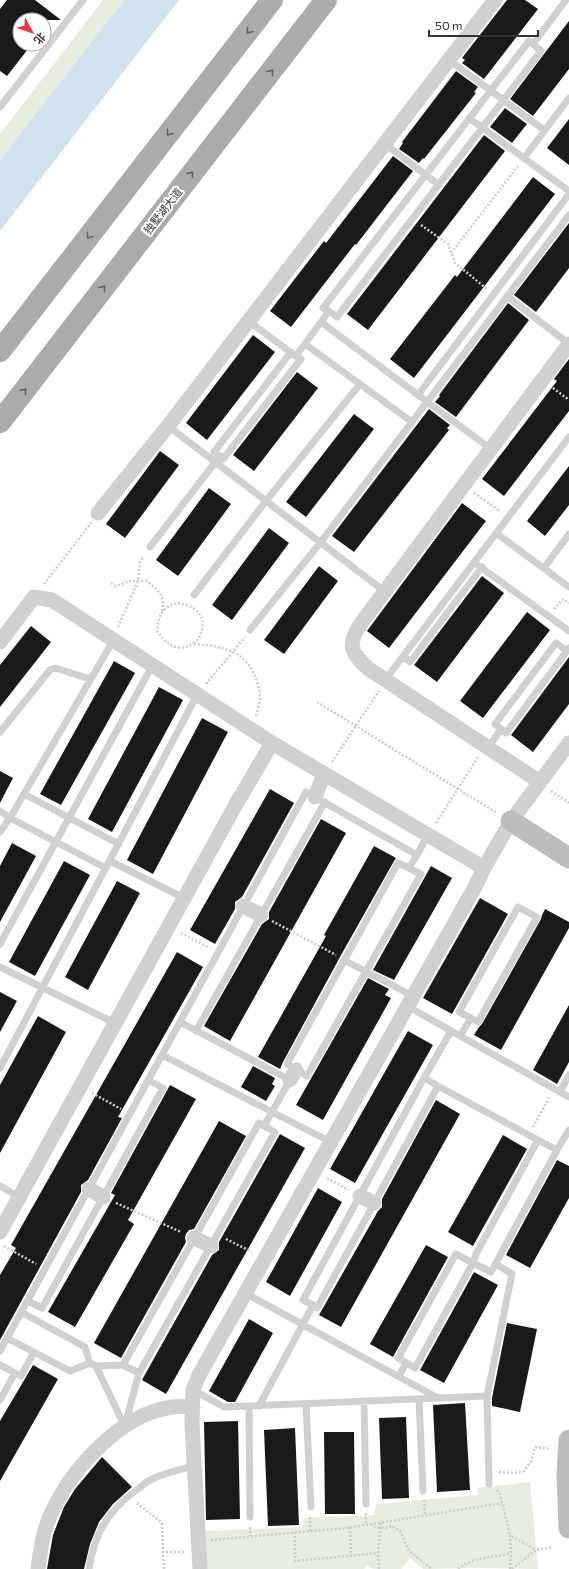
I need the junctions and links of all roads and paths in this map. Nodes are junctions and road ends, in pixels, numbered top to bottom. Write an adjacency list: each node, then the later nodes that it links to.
1 (83, 0): 11 (lane)
2 (272, 0): 31 (main road, one-way to 31)
3 (326, 0): 38 (main road, 独墅湖大道, one-way to 3)
4 (495, 0): 7 (street)
5 (565, 2): 6 (lane)
6 (533, 44): 8 (lane); 10 (lane)
7 (449, 60): 8 (lane); 15 (street)
8 (490, 90): 10 (lane); 12 (lane)
9 (569, 98): 14 (lane)
10 (503, 100): 13 (lane); 14 (lane)
11 (0, 107)
12 (469, 118): 13 (lane); 17 (lane)
13 (482, 127): 16 (lane); 18 (lane)
14 (544, 130): 16 (lane)
15 (385, 144): 17 (lane); 27 (street)
16 (524, 158): 19 (lane); 23 (path)
17 (426, 174): 18 (lane); 26 (lane)
18 (439, 184): 22 (lane)
19 (569, 191)
20 (569, 194): 24 (lane)
21 (569, 215): 25 (lane)
22 (412, 219): 23 (path); 26 (lane)
23 (451, 253): 24 (path)
24 (494, 294): 35 (lane)
25 (506, 296): 30 (lane); 37 (lane)
26 (329, 311): 28 (lane)
27 (249, 321): 32 (lane); 40 (street)
28 (321, 322): 29 (lane); 35 (lane)
29 (305, 344): 32 (lane); 34 (lane)
30 (569, 344): 33 (street)
31 (0, 351)
32 (293, 354): 43 (lane); 43 (lane)
33 (542, 380): 36 (path); 42 (street)
34 (360, 384): 39 (lane); 45 (lane)
35 (418, 395): 37 (lane)
36 (569, 400)
37 (427, 402): 39 (lane); 42 (lane)
38 (0, 422)
39 (412, 422): 50 (lane)
40 (168, 426): 43 (lane); 46 (street)
41 (569, 437): 47 (lane)
42 (491, 449): 44 (street)
43 (217, 459): 45 (lane); 51 (lane)
44 (463, 485): 47 (path); 58 (street)
45 (266, 501): 50 (lane); 59 (lane)
46 (98, 513): 60 (path)
47 (508, 517): 48 (lane)
48 (496, 533): 52 (lane); 54 (lane)
49 (569, 534): 54 (lane)
50 (320, 543): 58 (lane); 64 (lane)
51 (150, 547): 55 (path)
52 (474, 562): 53 (lane); 71 (lane)
53 (482, 568): 63 (lane); 71 (lane)
54 (544, 568): 57 (lane)
55 (138, 580): 56 (path); 62 (path); 66 (path)
56 (111, 583)
57 (569, 587)
58 (384, 591): 74 (street)
59 (194, 595)
60 (34, 598): 66 (street); 67 (street)
61 (569, 603): 63 (path)
62 (162, 612): 68 (path); 68 (path)
63 (549, 617): 65 (lane)
64 (250, 630): 70 (path)
65 (569, 631)
66 (113, 641): 72 (street); 73 (lane)
67 (0, 642)
68 (194, 644): 70 (path)
69 (568, 650): 78 (lane); 78 (lane)
70 (233, 651): 75 (path); 79 (path)
71 (403, 656): 74 (lane)
72 (152, 666): 75 (street); 92 (lane)
73 (90, 679): 80 (lane); 87 (lane)
74 (386, 680): 77 (path); 83 (street)
75 (197, 695): 79 (street); 97 (lane)
76 (317, 702): 77 (path)
77 (356, 725): 84 (path); 86 (path)
78 (501, 729): 83 (lane)
79 (251, 730): 81 (street)
80 (0, 732)
81 (272, 743): 84 (street); 103 (street)
82 (569, 743): 85 (street)
83 (486, 747): 85 (street); 86 (path)
84 (324, 774): 88 (street); 95 (street)
85 (540, 782): 89 (path); 93 (street)
86 (457, 788): 93 (path); 95 (path)
87 (24, 794): 91 (lane); 92 (lane)
88 (320, 799): 98 (lane); 104 (lane); 105 (lane)
89 (569, 803)
90 (0, 811): 91 (lane)
91 (10, 818): 94 (lane); 96 (lane)
92 (69, 818): 96 (lane); 97 (lane)
93 (511, 821): 99 (main road); 102 (street)
94 (0, 832)
95 (428, 836): 98 (lane); 102 (street)
96 (56, 842): 100 (lane); 107 (lane)
97 (119, 844): 100 (lane)
98 (417, 855): 101 (lane)
99 (569, 858)
100 (108, 865): 103 (lane); 112 (lane)
101 (409, 868): 109 (lane); 111 (lane)
102 (484, 868): 113 (street)
103 (184, 898): 106 (street)
104 (243, 906): 105 (street); 108 (lane)
105 (261, 915): 109 (path); 117 (lane)
106 (169, 927): 108 (path); 116 (street)
107 (0, 944)
108 (218, 952): 115 (lane)
109 (344, 960): 111 (lane); 122 (lane)
110 (0, 967): 112 (lane)
111 (366, 971): 113 (lane); 122 (lane)
112 (42, 989): 116 (lane); 121 (lane)
113 (410, 1001): 118 (lane); 136 (street)
114 (471, 1018): 114 (lane); 119 (lane)
115 (180, 1022): 117 (lane); 120 (lane)
116 (115, 1023): 127 (street)
117 (196, 1031): 122 (lane)
118 (451, 1031): 119 (lane); 124 (lane)
119 (460, 1036): 128 (lane)
120 (162, 1055): 125 (lane); 130 (lane)
121 (0, 1068)
122 (293, 1075): 130 (lane)
123 (569, 1075): 128 (lane)
124 (424, 1078): 126 (lane); 141 (lane)
125 (148, 1080): 131 (lane); 143 (lane)
126 (438, 1086): 134 (lane); 144 (lane)
127 (80, 1087): 131 (path); 142 (street)
128 (557, 1090): 129 (lane); 134 (path)
129 (569, 1097)
130 (272, 1112): 132 (lane); 136 (lane)
131 (130, 1114): 140 (lane)
132 (264, 1126): 146 (lane); 147 (lane)
133 (569, 1130): 137 (lane)
134 (528, 1135): 135 (lane)
135 (538, 1140): 137 (lane); 150 (lane)
136 (331, 1142): 138 (street)
137 (557, 1150): 151 (lane)
138 (314, 1171): 141 (path); 149 (street)
139 (0, 1186): 142 (lane)
140 (89, 1189): 143 (street); 152 (lane)
141 (360, 1196): 144 (street); 155 (lane)
142 (20, 1197): 145 (street)
143 (103, 1197): 146 (path); 154 (lane)
144 (374, 1203): 155 (lane)
145 (0, 1232)
146 (194, 1238): 147 (street); 164 (lane)
147 (214, 1240): 149 (path); 166 (lane)
148 (0, 1244): 152 (path)
149 (264, 1259): 153 (street)
150 (473, 1263): 151 (lane); 161 (lane); 161 (lane)
151 (496, 1264): 169 (lane)
152 (45, 1269): 154 (lane)
153 (246, 1293): 157 (lane); 168 (street)
154 (28, 1301): 156 (lane)
155 (313, 1305): 157 (lane)
156 (21, 1312): 158 (lane); 162 (lane)
157 (303, 1324): 167 (lane); 176 (lane)
158 (7, 1338): 159 (lane); 160 (lane)
159 (0, 1351)
160 (34, 1352): 162 (lane); 165 (lane)
161 (406, 1363): 167 (lane)
162 (93, 1364): 164 (lane); 178 (lane)
163 (0, 1365): 165 (lane)
164 (123, 1365): 166 (lane)
165 (16, 1373): 172 (lane)
166 (139, 1373): 178 (lane)
167 (399, 1376): 170 (lane)
168 (193, 1390): 175 (lane); 177 (street)
169 (487, 1396): 170 (lane); 181 (lane)
170 (438, 1398): 171 (lane)
171 (419, 1399): 173 (lane); 183 (lane)
172 (0, 1400)
173 (364, 1401): 174 (lane); 186 (lane)
174 (306, 1404): 176 (lane); 187 (lane)
175 (249, 1406): 176 (lane); 189 (lane)
176 (259, 1406)
177 (193, 1407): 178 (street); 180 (street)
178 (125, 1427): 204 (street)
179 (561, 1444): 181 (path); 194 (main road)
180 (195, 1466): 184 (lane); 197 (street)
181 (489, 1471): 182 (lane)
182 (489, 1484): 185 (path)
183 (423, 1491): 188 (path)
184 (128, 1496): 200 (path); 205 (lane)
185 (502, 1503): 188 (path); 196 (path)
186 (366, 1504)
187 (311, 1507)
188 (425, 1515): 190 (path)
189 (250, 1517)
190 (381, 1522): 191 (path); 193 (path)
191 (371, 1524): 192 (path); 193 (path)
192 (350, 1527): 195 (path); 203 (path)
193 (381, 1527): 202 (path); 209 (path)
194 (569, 1528)
195 (295, 1532): 197 (path); 203 (path)
196 (510, 1535): 199 (path); 201 (path)
197 (199, 1546): 200 (path); 207 (street)
198 (553, 1547): 199 (path)
199 (536, 1550): 211 (path)
200 (163, 1552): 206 (path)
201 (511, 1552): 210 (path); 211 (path)
202 (378, 1553): 203 (path); 208 (path)
203 (351, 1555)
204 (38, 1569)
205 (89, 1569)
206 (164, 1569)
207 (200, 1569)
208 (378, 1569)
209 (432, 1569)
210 (458, 1569)
211 (511, 1569)

